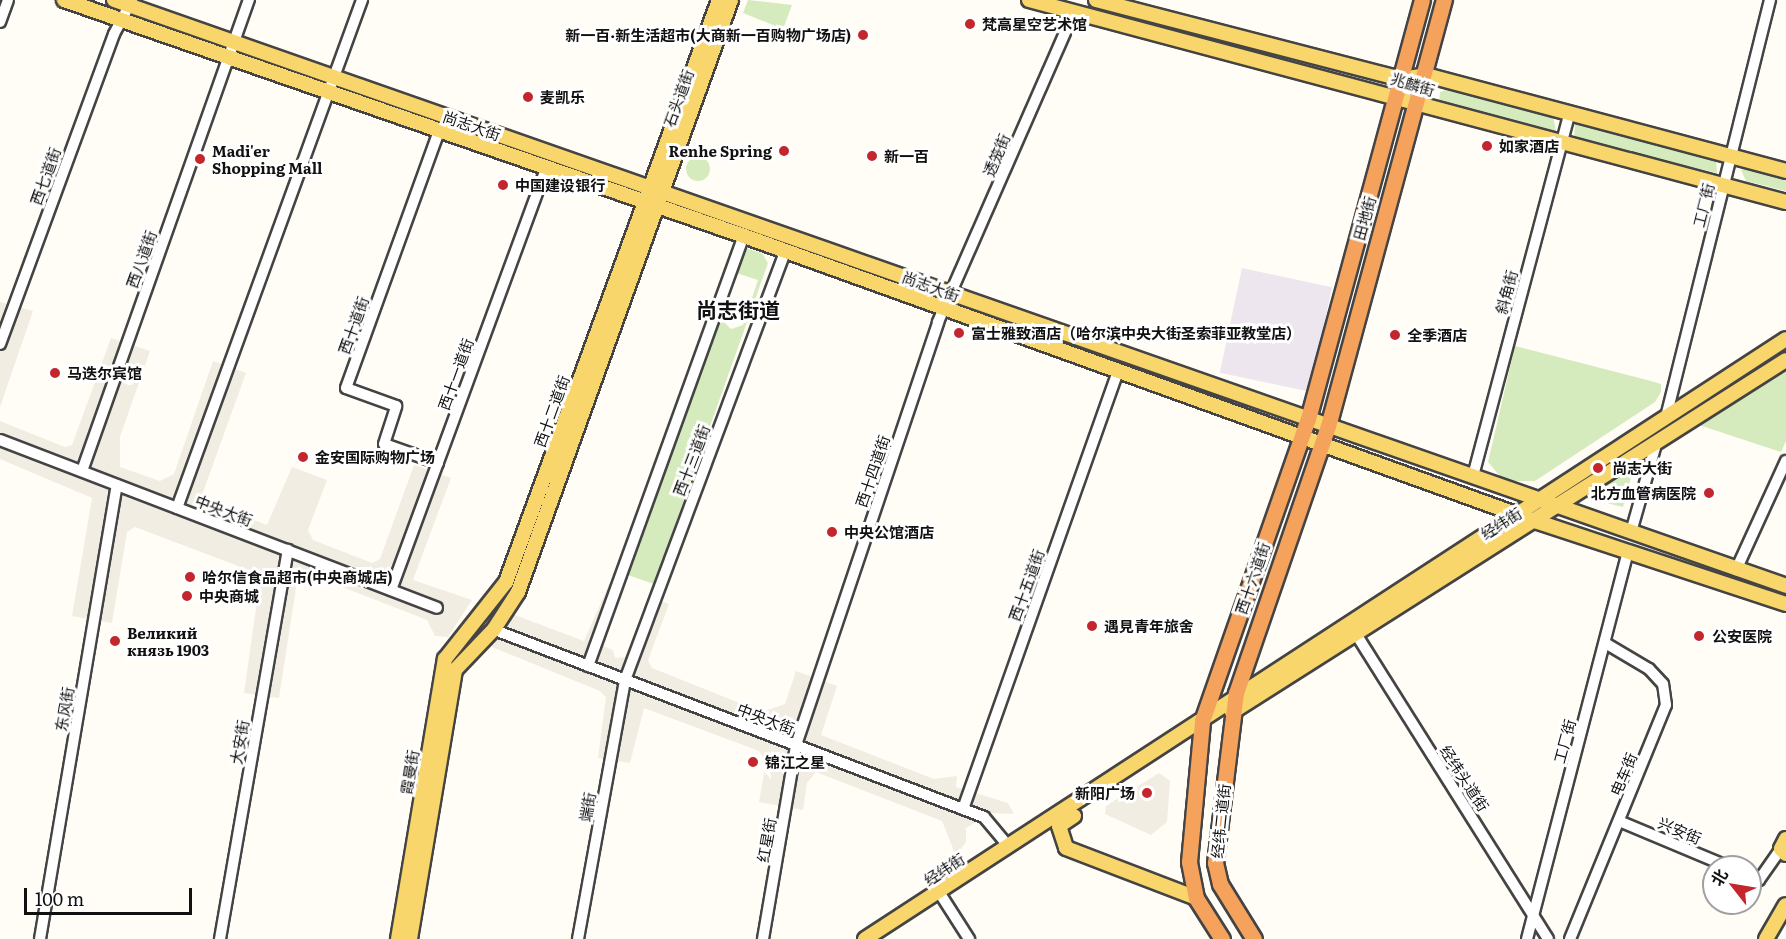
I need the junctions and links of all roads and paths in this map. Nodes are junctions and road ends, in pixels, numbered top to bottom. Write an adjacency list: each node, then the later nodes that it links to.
1 (8, 0): 16 (street)
2 (64, 0): 15 (main road, 尚志大街)
3 (114, 0): 13 (main road, 尚志大街)
4 (249, 0): 17 (street, 西八道街)
5 (362, 0): 20 (street)
6 (719, 0): 32 (main road, 石头道街)
7 (731, 0): 32 (main road, 石头道街)
8 (1029, 0): 14 (main road, 兆麟街)
9 (1096, 0): 21 (main road, 兆麟街)
10 (1422, 0): 21 (highway, 田地街)
11 (1444, 0): 19 (highway, 田地街)
12 (1770, 0): 28 (street, 工厂街)
13 (131, 3): 15 (street, 西七道街); 17 (main road, 尚志大街)
14 (1074, 12): 23 (main road, 兆麟街); 37 (street, 透笼街)
15 (123, 21): 18 (main road, 尚志大街); 40 (street, 西七道街)
16 (0, 22)
17 (236, 42): 18 (street, 西八道街); 20 (main road, 尚志大街)
18 (229, 58): 22 (main road, 尚志大街); 52 (street, 西八道街)
19 (1426, 75): 21 (main road, 兆麟街); 24 (highway, 田地街); 25 (main road, 兆麟街)
20 (334, 77): 22 (street); 32 (main road, 尚志大街)
21 (1402, 79): 23 (highway, 田地街)
22 (327, 92): 26 (main road, 尚志大街); 57 (street)
23 (1398, 95): 24 (main road, 兆麟街); 44 (highway, 田地街)
24 (1419, 104): 27 (main road, 兆麟街); 45 (highway, 田地街)
25 (1569, 115): 27 (street, 斜角街); 28 (main road, 兆麟街)
26 (439, 131): 29 (main road, 尚志大街); 51 (street, 西十道街)
27 (1561, 143): 31 (main road, 兆麟街); 53 (street, 斜角街)
28 (1731, 156): 30 (main road, 兆麟街); 31 (street, 工厂街)
29 (546, 169): 34 (main road, 尚志大街); 51 (street, 西十一道街)
30 (1786, 171)
31 (1722, 187): 33 (main road, 兆麟街); 43 (street, 工厂街)
32 (656, 189): 34 (main road, 石头道街); 37 (main road, 尚志大街)
33 (1786, 202)
34 (650, 205): 35 (main road, 尚志大街); 68 (main road, 西十二道街); 69 (main road, 西十二道街)
35 (744, 236): 36 (main road, 尚志大街); 72 (street)
36 (785, 251): 38 (main road, 尚志大街); 73 (street, 西十三道街)
37 (951, 292): 38 (street, 透笼街); 44 (main road, 尚志大街)
38 (943, 308): 42 (main road, 尚志大街); 78 (street, 西十四道街)
39 (1786, 339): 43 (main road, 经纬街)
40 (0, 344)
41 (1786, 360): 49 (main road, 经纬街)
42 (1118, 371): 46 (main road, 尚志大街); 79 (street, 西十五道街)
43 (1666, 417): 55 (main road, 经纬街)
44 (1308, 419): 45 (main road, 尚志大街); 46 (highway, 田地街)
45 (1328, 426): 48 (highway, 西十六道街); 53 (main road, 尚志大街)
46 (1302, 436): 48 (main road, 尚志大街); 76 (highway, 西十六道街)
47 (0, 440): 52 (street, 中央大街)
48 (1322, 443): 58 (main road, 尚志大街); 74 (highway, 西十六道街)
49 (1656, 444): 56 (main road, 经纬街); 60 (street)
50 (1786, 461): 63 (street)
51 (438, 463): 65 (street, 西十一道街)
52 (82, 471): 54 (street, 中央大街)
53 (1473, 476): 55 (main road, 尚志大街)
54 (117, 485): 57 (street, 中央大街); 89 (street, 东风街)
55 (1536, 498): 56 (main road, 尚志大街); 58 (main road, 经纬街)
56 (1556, 507): 59 (main road, 经纬街); 60 (main road, 尚志大街)
57 (177, 508): 61 (street, 中央大街)
58 (1514, 512): 59 (main road, 尚志大街); 74 (main road, 经纬街)
59 (1535, 521): 62 (main road, 尚志大街); 70 (main road, 经纬街)
60 (1631, 532): 63 (main road, 尚志大街)
61 (288, 550): 65 (street, 中央大街); 90 (street, 大安街)
62 (1628, 551): 66 (main road, 尚志大街); 71 (street, 工厂街)
63 (1736, 570): 64 (main road, 尚志大街)
64 (1786, 586)
65 (392, 590): 67 (street, 中央大街)
66 (1786, 604)
67 (437, 608)
68 (476, 623): 91 (main road, 霞曼街)
69 (497, 631): 72 (street, 中央大街); 92 (main road, 霞曼街)
70 (1356, 634): 75 (main road, 经纬街); 88 (street, 经纬头道街)
71 (1605, 643): 80 (street, 电车街); 88 (street, 工厂街)
72 (588, 666): 73 (street, 中央大街)
73 (625, 680): 78 (street, 中央大街); 93 (street, 端街)
74 (1236, 693): 75 (highway, 经纬二道街); 76 (main road, 经纬街)
75 (1232, 712): 98 (highway, 经纬二道街)
76 (1202, 721): 77 (main road, 经纬街); 86 (highway, 经纬二道街)
77 (1185, 735): 81 (main road, 经纬街); 86 (main road)
78 (796, 745): 79 (street, 中央大街); 94 (street, 红星街)
79 (963, 809): 81 (street, 中央大街)
80 (1619, 821): 83 (street, 兴安街); 101 (street, 电车街)
81 (1009, 847): 85 (main road, 经纬街)
82 (1784, 847): 84 (street)
83 (1702, 856)
84 (1762, 877)
85 (939, 892): 95 (main road, 经纬街); 96 (street)
86 (1196, 898): 97 (highway, 经纬二道街)
87 (1786, 905): 102 (main road)
88 (1534, 913): 99 (street, 工厂街); 100 (street, 经纬头道街)
89 (40, 939)
90 (220, 939)
91 (398, 939)
92 (410, 939)
93 (579, 939)
94 (763, 939)
95 (865, 939)
96 (969, 939)
97 (1222, 939)
98 (1254, 939)
99 (1527, 939)
100 (1548, 939)
101 (1570, 939)
102 (1766, 939)

